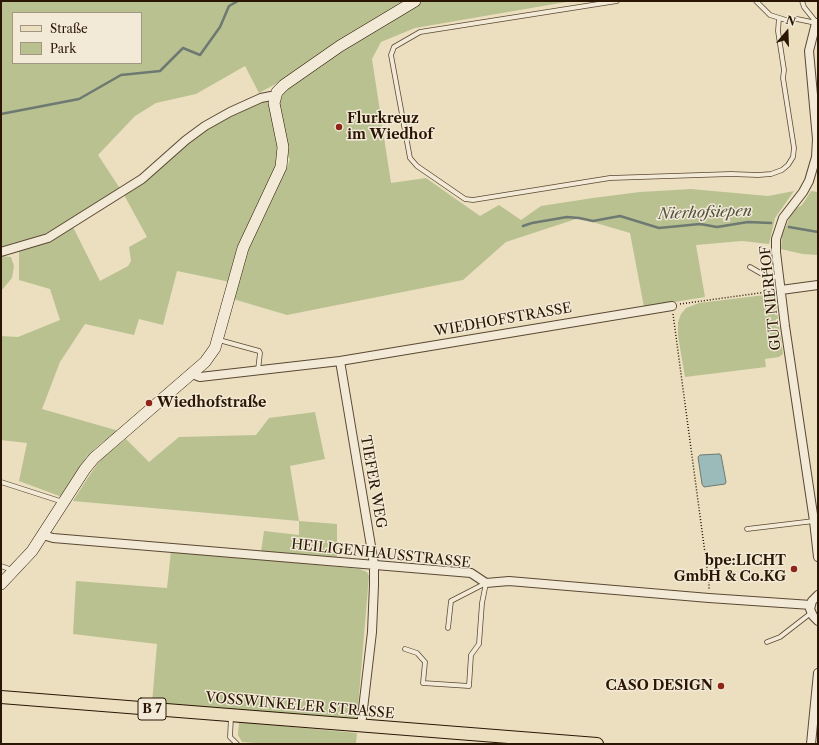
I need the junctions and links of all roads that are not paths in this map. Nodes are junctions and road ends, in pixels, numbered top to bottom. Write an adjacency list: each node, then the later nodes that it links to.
1 (415, 1): 7 (street)
2 (617, 1): 5 (lane)
3 (756, 1): 5 (lane)
4 (802, 1): 6 (lane)
5 (779, 18): 6 (lane)
6 (817, 23): 10 (street, GUT NIERHOF)
7 (275, 97): 8 (street); 14 (street)
8 (1, 252)
9 (750, 267): 10 (lane)
10 (779, 276): 12 (street, GUT NIERHOF)
11 (818, 285): 12 (street)
12 (781, 290): 20 (street, GUT NIERHOF)
13 (672, 306): 15 (street, WIEDHOFSTRASSE)
14 (218, 340): 16 (lane); 17 (street)
15 (340, 361): 16 (street, WIEDHOFSTRASSE); 24 (street, TIEFER WEG)
16 (258, 371): 17 (street, WIEDHOFSTRASSE)
17 (192, 374): 19 (street)
18 (1, 482): 19 (lane)
19 (64, 502): 22 (street)
20 (814, 521): 21 (lane); 23 (street, GUT NIERHOF)
21 (747, 529)
22 (43, 535): 24 (street, HEILIGENHAUSSTRASSE); 26 (street)
23 (818, 557)
24 (374, 564): 27 (street, HEILIGENHAUSSTRASSE); 38 (street, TIEFER WEG)
25 (1, 566): 26 (lane)
26 (14, 571): 28 (street)
27 (486, 583): 30 (street, HEILIGENHAUSSTRASSE); 32 (lane); 34 (lane)
28 (1, 584)
29 (818, 595): 30 (street)
30 (811, 609): 31 (street); 33 (lane)
31 (818, 621)
32 (448, 628)
33 (767, 642)
34 (405, 649)
35 (818, 673): 39 (street)
36 (1, 697): 37 (main road, VOSSWINKELER STRASSE / B 7)
37 (231, 716): 38 (main road, VOSSWINKELER STRASSE / B 7); 40 (lane)
38 (361, 726): 41 (main road, VOSSWINKELER STRASSE / B 7)
39 (815, 737): 42 (street)
40 (237, 744)
41 (596, 744)
42 (811, 744)

